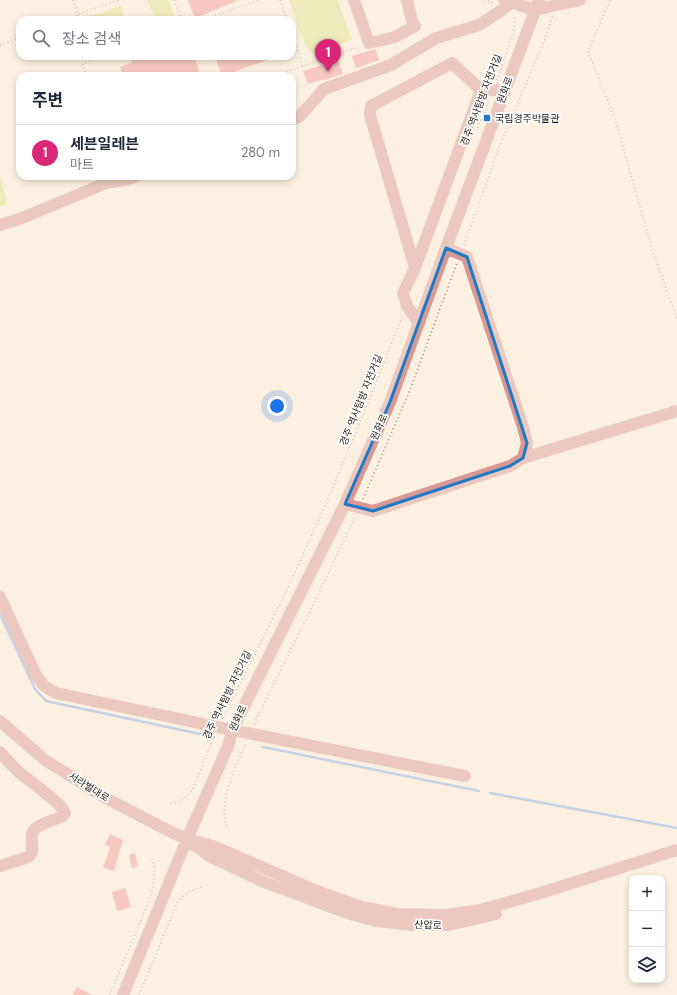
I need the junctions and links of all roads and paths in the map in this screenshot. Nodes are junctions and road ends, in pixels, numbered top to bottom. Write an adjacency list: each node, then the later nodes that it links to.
1 (73, 0): 13 (path)
2 (120, 0): 13 (path)
3 (174, 0): 15 (path)
4 (259, 0): 16 (path)
5 (280, 0): 17 (path)
6 (354, 0): 7 (street)
7 (406, 0)
8 (484, 0): 11 (path)
9 (610, 0): 35 (path)
10 (573, 1): 12 (street)
11 (506, 2): 12 (street); 27 (path, 경주 역사탐방 자전거길); 28 (street)
12 (536, 5): 27 (street, 원화로)
13 (78, 14): 14 (path)
14 (75, 16)
15 (180, 16)
16 (215, 16)
17 (286, 16)
18 (16, 39): 19 (path)
19 (0, 45)
20 (296, 46): 23 (path)
21 (356, 48): 23 (path)
22 (94, 60): 24 (path)
23 (303, 66): 25 (path)
24 (85, 72)
25 (286, 72)
26 (481, 90): 27 (street); 33 (street); 33 (street)
27 (499, 90): 29 (path, 경주 역사탐방 자전거길); 32 (street, 원화로)
28 (296, 118)
29 (476, 133)
30 (125, 180): 31 (street)
31 (0, 225)
32 (446, 248): 36 (street, 원화로); 38 (street)
33 (415, 268): 34 (street)
34 (407, 306): 36 (street); 42 (path, 경주 역사탐방 자전거길)
35 (677, 319)
36 (419, 323): 39 (street, 원화로)
37 (677, 411): 38 (street)
38 (523, 458): 39 (street)
39 (345, 504): 43 (street, 원화로)
40 (0, 597): 42 (street)
41 (0, 721): 47 (street, 서라벌대로)
42 (218, 727): 43 (street); 46 (path, 경주 역사탐방 자전거길)
43 (232, 730): 45 (street); 47 (street, 원화로)
44 (0, 752): 51 (street)
45 (465, 776)
46 (171, 804)
47 (187, 839): 48 (street, 산업로); 50 (street, 산업로); 54 (street)
48 (677, 850)
49 (151, 856): 53 (path)
50 (677, 859)
51 (0, 866)
52 (204, 886): 55 (path)
53 (110, 995)
54 (123, 995)
55 (139, 995)

